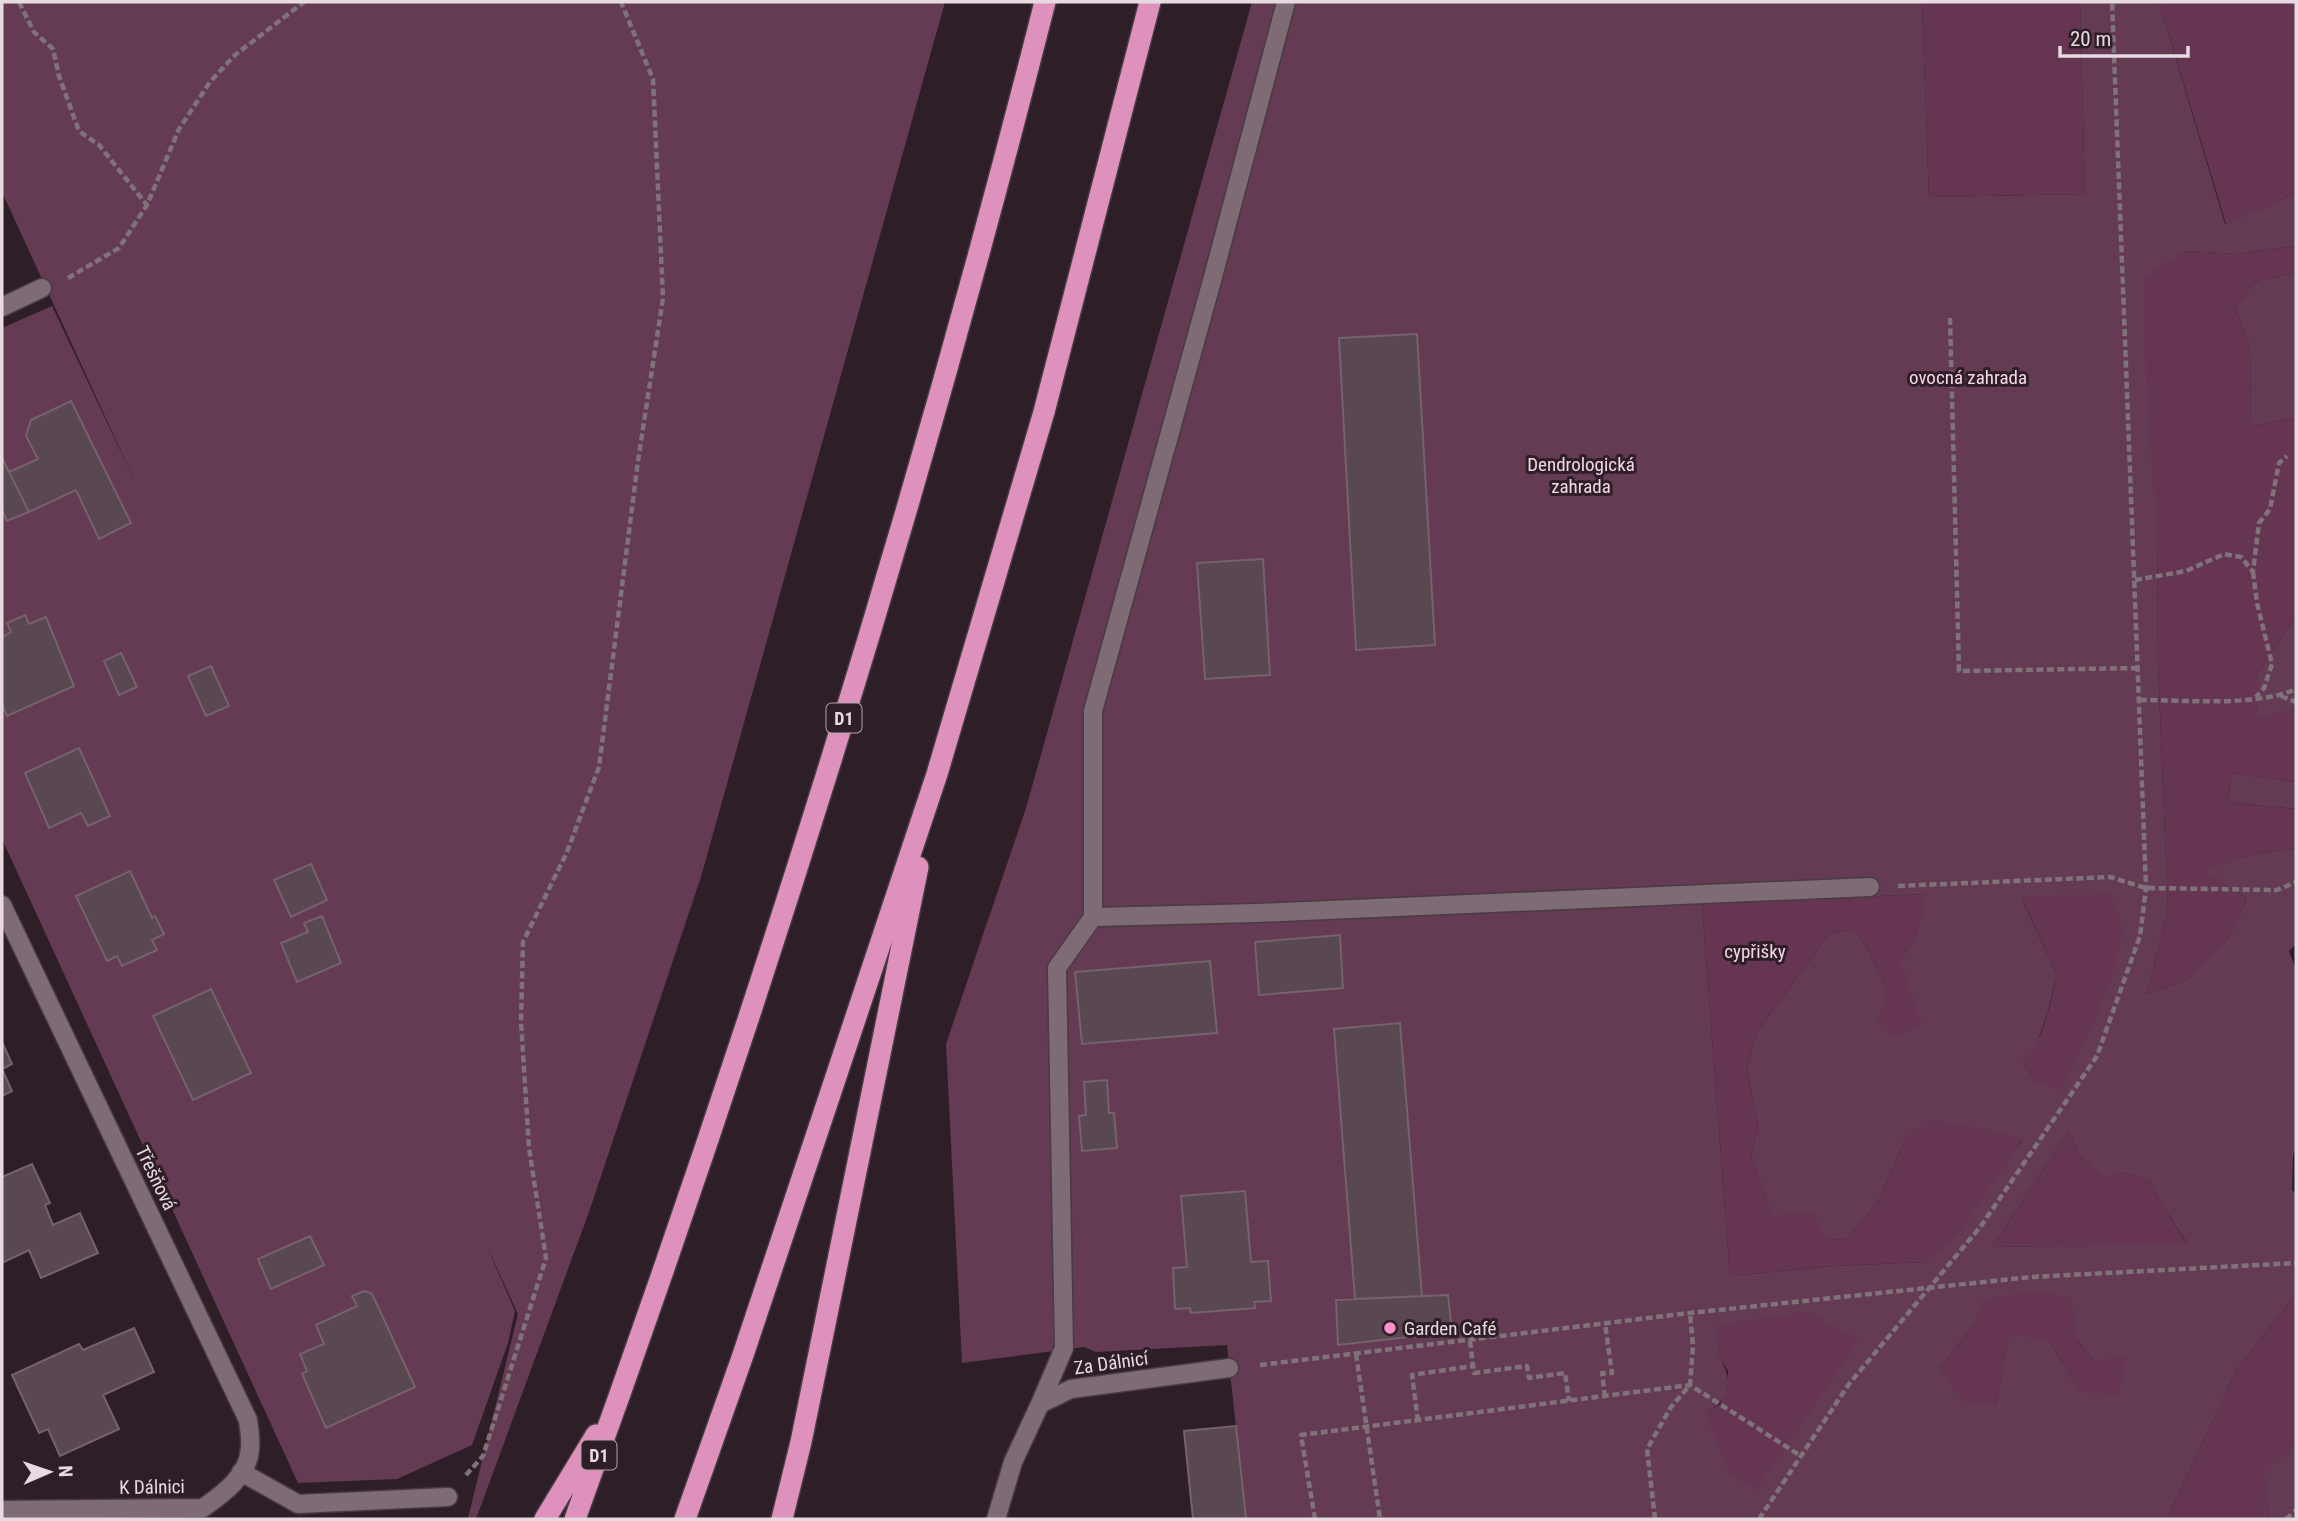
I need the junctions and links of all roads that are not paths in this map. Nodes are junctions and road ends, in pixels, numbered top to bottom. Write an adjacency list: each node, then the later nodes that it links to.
1 (1045, 2): 11 (highway, D1)
2 (1150, 2): 6 (highway)
3 (1286, 2): 9 (street)
4 (43, 288): 5 (street)
5 (2, 307)
6 (937, 774): 13 (highway); 19 (highway)
7 (1870, 887): 9 (street)
8 (2, 905): 14 (street, Třešňová)
9 (1093, 916): 12 (street)
10 (1229, 1368): 12 (street, Za Dálnicí)
11 (622, 1391): 17 (highway); 18 (highway, D1)
12 (1040, 1404): 22 (street)
13 (801, 1442): 20 (highway); 21 (highway)
14 (241, 1472): 15 (street); 16 (street, K Dálnici)
15 (448, 1497)
16 (2, 1510)
17 (545, 1519)
18 (575, 1519)
19 (685, 1519)
20 (776, 1519)
21 (782, 1519)
22 (996, 1519)

